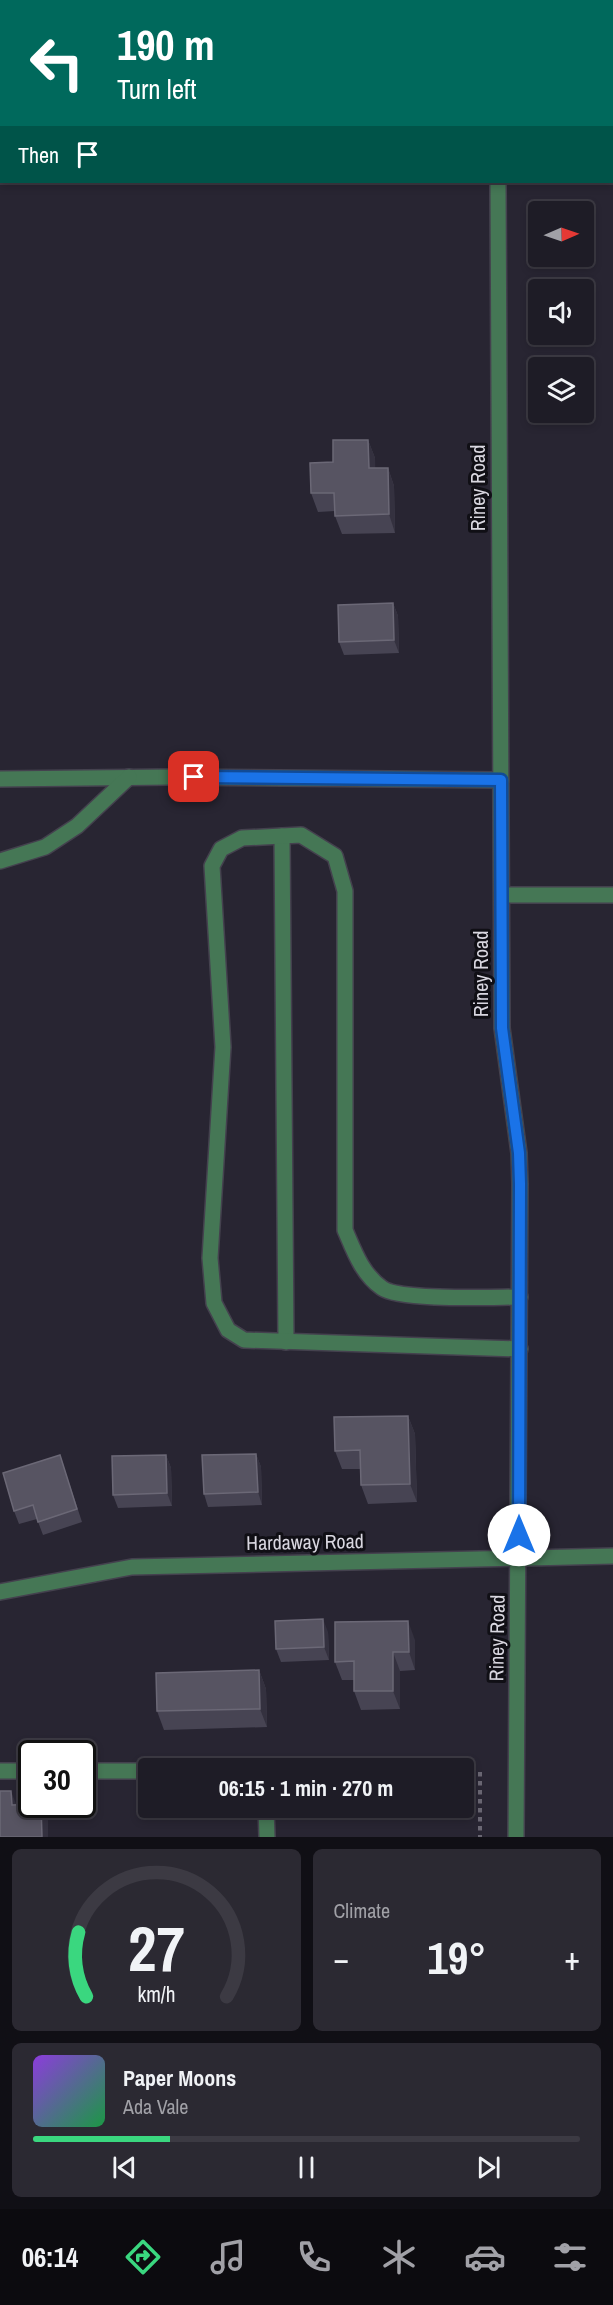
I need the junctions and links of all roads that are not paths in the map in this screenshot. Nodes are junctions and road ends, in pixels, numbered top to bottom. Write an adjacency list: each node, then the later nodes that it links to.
1 (498, 183): 4 (street, Riney Road)
2 (129, 777): 3 (street); 4 (street); 6 (street)
3 (0, 779)
4 (501, 780): 7 (street, Riney Road)
5 (282, 836): 9 (street); 10 (street); 10 (street)
6 (0, 861)
7 (502, 895): 8 (street); 9 (street, Riney Road)
8 (613, 895)
9 (520, 1297): 11 (street, Riney Road)
10 (286, 1342): 11 (street)
11 (520, 1349): 13 (street, Riney Road)
12 (613, 1556): 13 (street, Hardaway Road)
13 (519, 1558): 14 (street, Hardaway Road); 21 (street, Riney Road)
14 (0, 1592)
15 (0, 1771): 16 (street)
16 (18, 1771)
17 (96, 1771): 18 (street)
18 (138, 1771)
19 (266, 1818): 20 (street)
20 (267, 1837)
21 (516, 1837)

